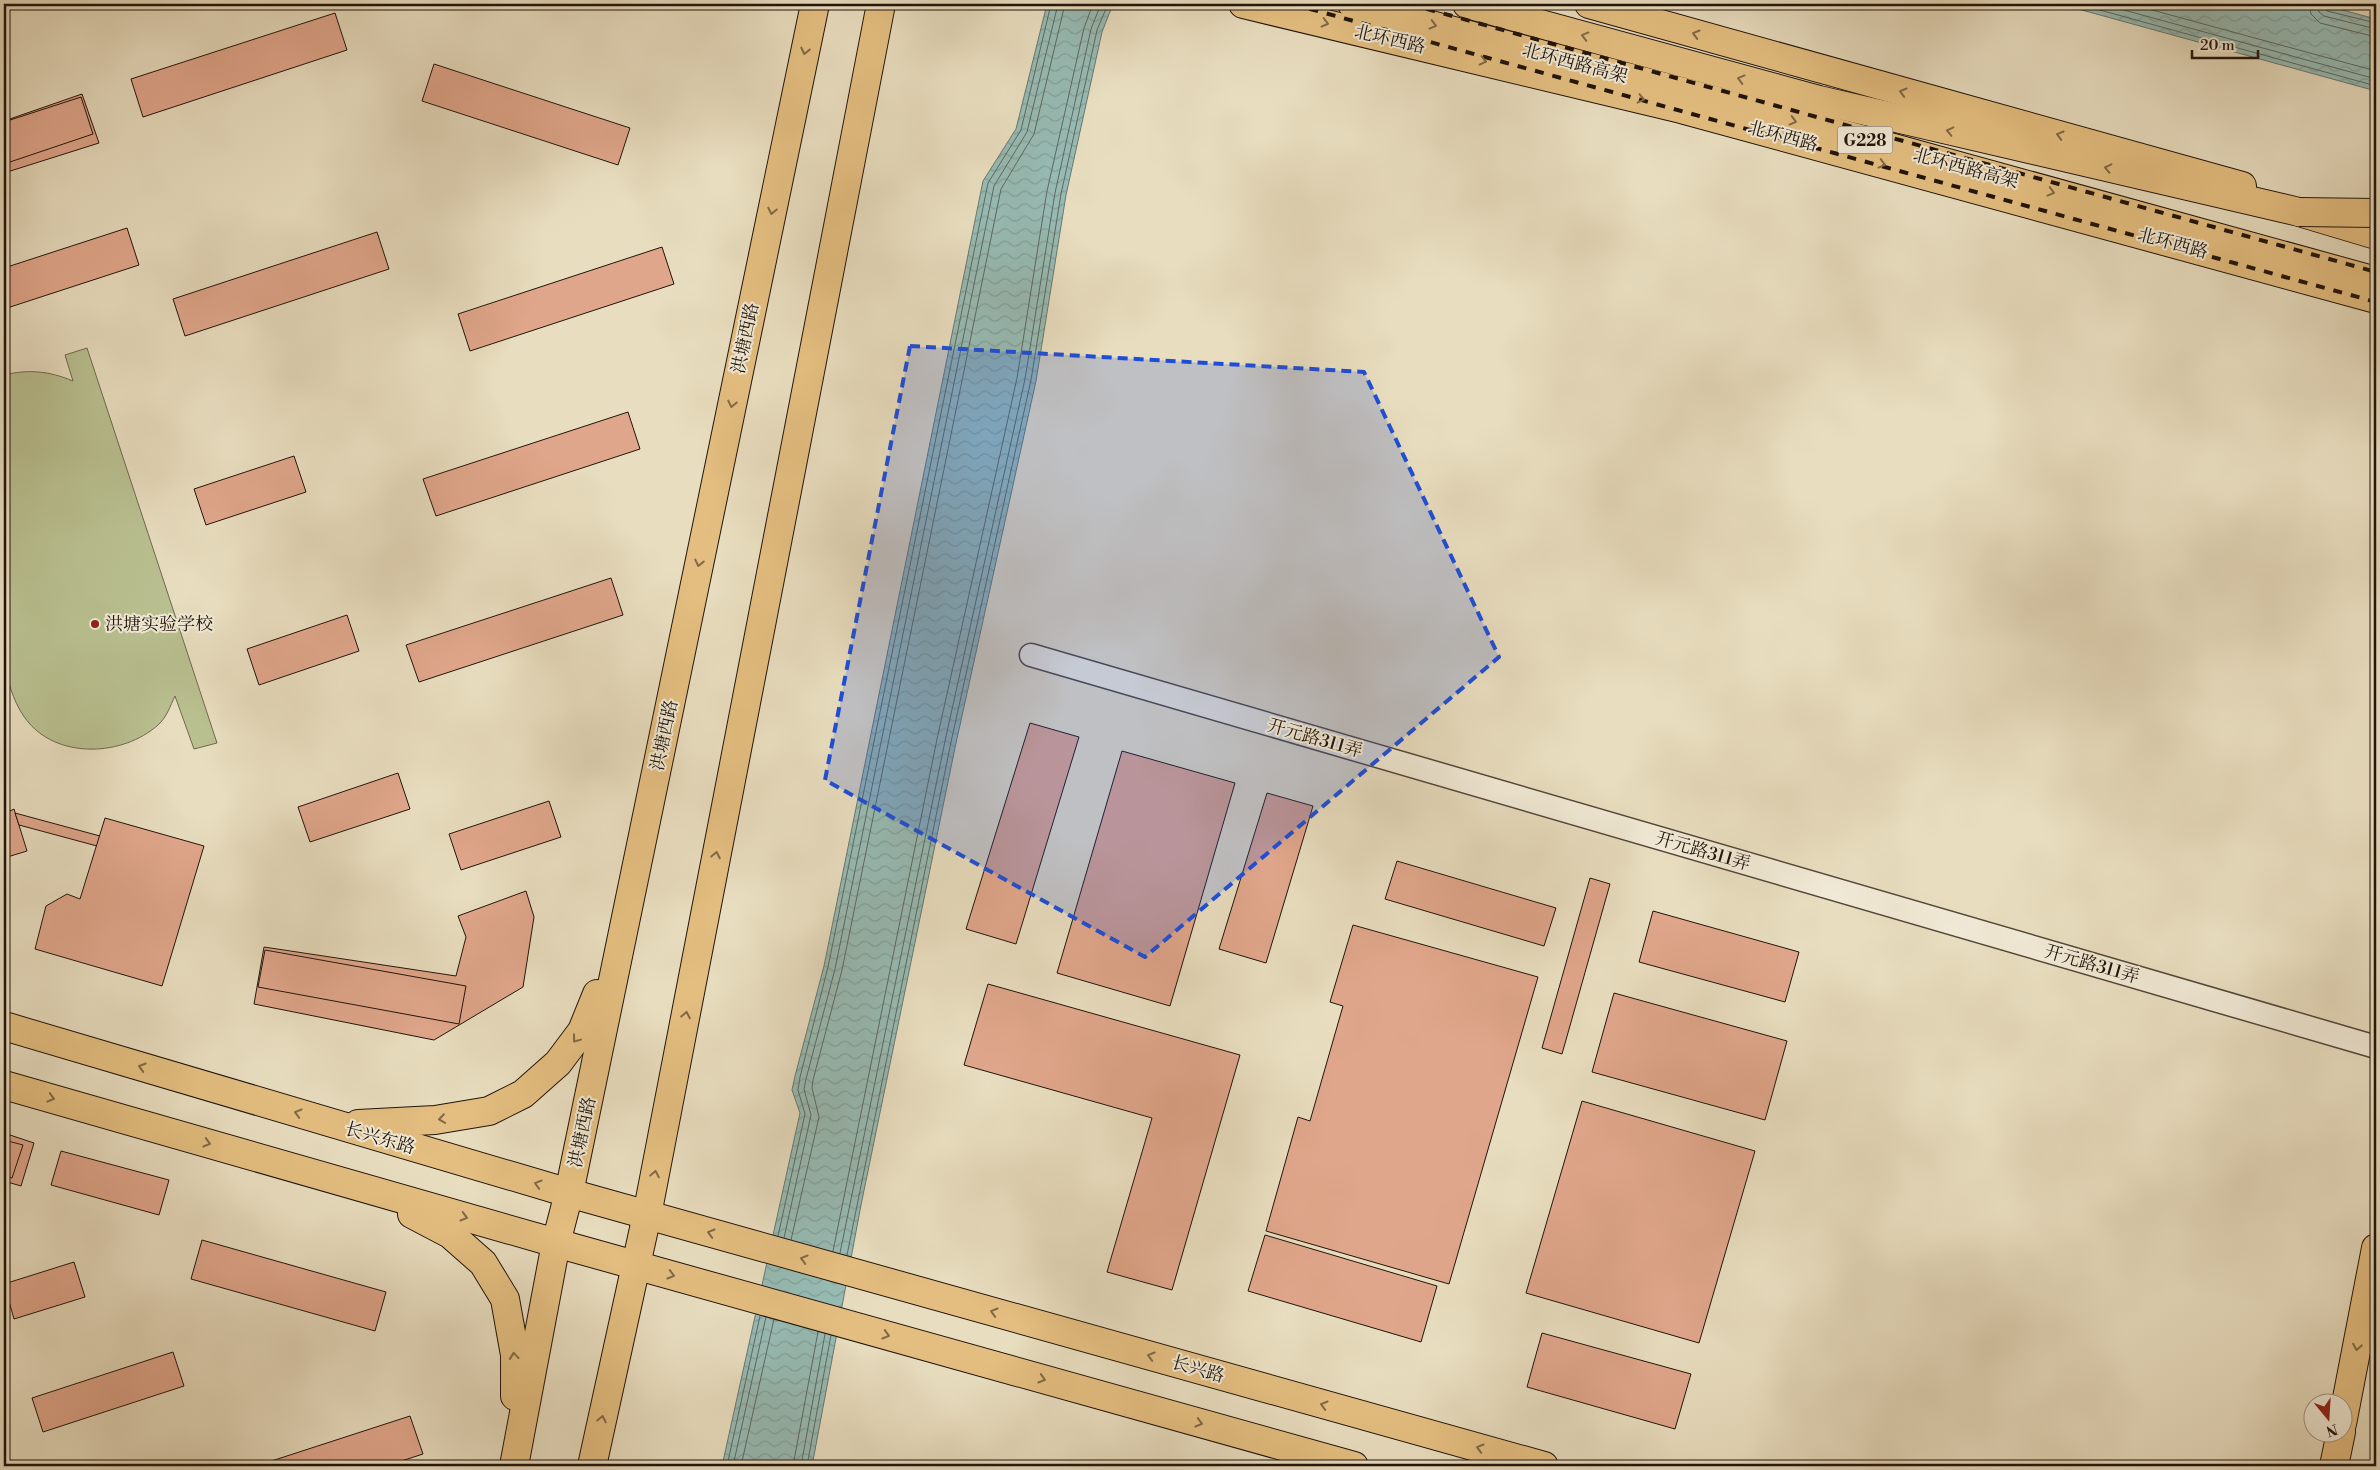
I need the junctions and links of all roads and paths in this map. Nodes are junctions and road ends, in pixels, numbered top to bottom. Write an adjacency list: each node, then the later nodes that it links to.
1 (815, 4): 14 (main road, 洪塘西路, one-way to 14)
2 (881, 4): 21 (main road, one-way to 2)
3 (1243, 4): 12 (main road, 北环西路, one-way to 12)
4 (1352, 4): 11 (main road, 北环西路高架 / G228, one-way to 11)
5 (1468, 4): 7 (main road, 北环西路高架 / G228, one-way to 5)
6 (1589, 4): 9 (main road, one-way to 6)
7 (2299, 212): 8 (main road, bridge); 10 (main road, 北环西路高架 / G228, bridge)
8 (2376, 213)
9 (2376, 224)
10 (2376, 234)
11 (2376, 281)
12 (2376, 299)
13 (1031, 655): 16 (street, 开元路311弄)
14 (623, 930): 18 (main road, one-way to 18); 20 (main road, 洪塘西路)
15 (4, 1026): 18 (main road, 长兴东路, one-way to 15)
16 (2376, 1047)
17 (4, 1085): 19 (main road, one-way to 19)
18 (338, 1125): 20 (main road, 长兴东路, one-way to 18)
19 (366, 1189): 22 (main road, one-way to 22); 28 (main road, one-way to 19)
20 (569, 1193): 21 (main road, 长兴东路); 22 (main road, 洪塘西路)
21 (647, 1215): 23 (main road, 长兴东路, one-way to 21); 25 (main road)
22 (556, 1243): 25 (main road); 28 (main road, 洪塘西路)
23 (758, 1246): 31 (main road, 长兴路, one-way to 23)
24 (2376, 1248): 26 (main road, one-way to 26)
25 (636, 1265): 29 (main road, one-way to 25); 30 (main road, one-way to 30)
26 (2348, 1392)
27 (2339, 1442): 32 (main road)
28 (515, 1462)
29 (592, 1466)
30 (1354, 1466)
31 (1544, 1466)
32 (2334, 1466)

